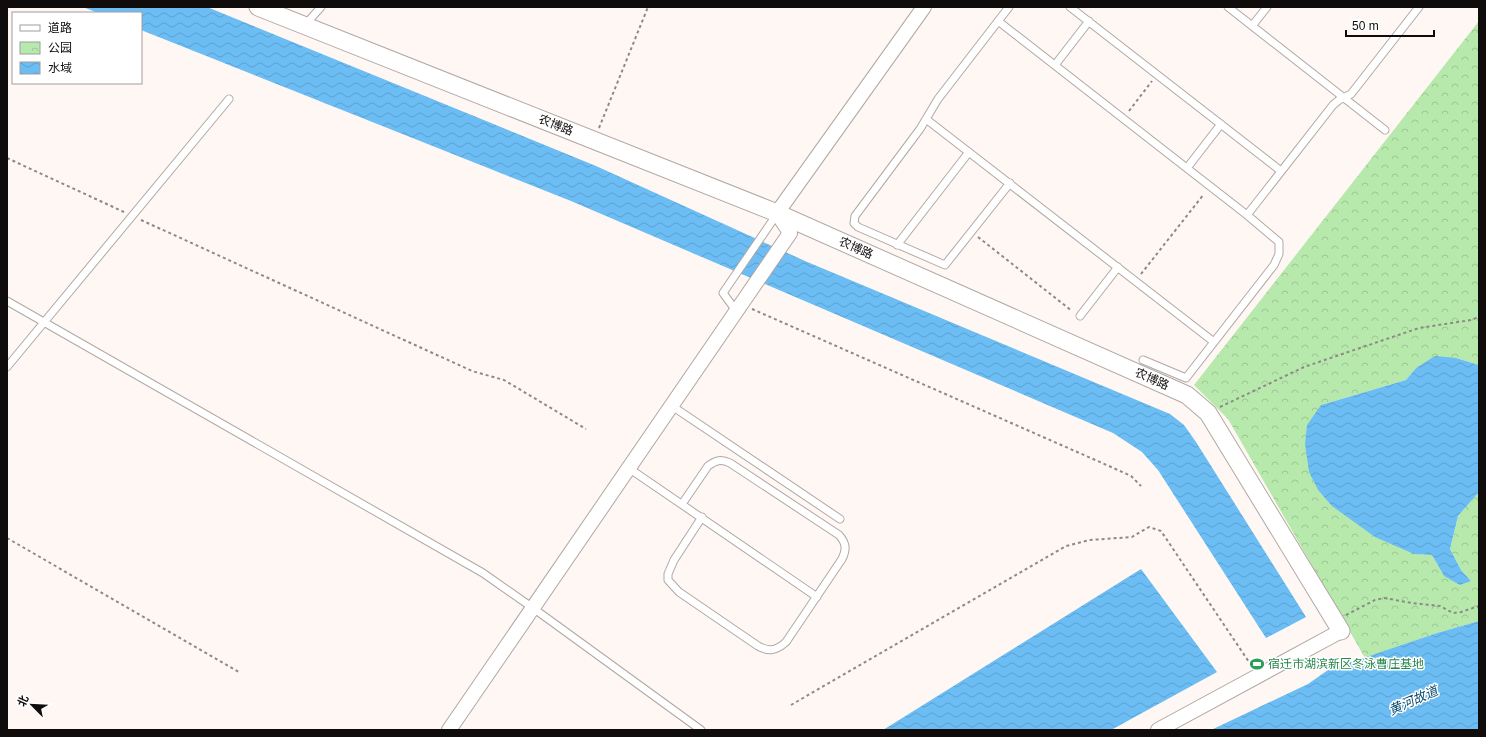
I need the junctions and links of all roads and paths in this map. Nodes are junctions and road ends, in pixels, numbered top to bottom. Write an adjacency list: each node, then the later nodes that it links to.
1 (258, 7): 12 (street, 农博路)
2 (321, 7): 12 (lane)
3 (648, 7): 22 (path)
4 (924, 7): 31 (street)
5 (1009, 7): 10 (lane)
6 (1070, 7): 11 (lane)
7 (1228, 7): 13 (lane)
8 (1267, 7): 13 (lane)
9 (1419, 7): 16 (lane)
10 (998, 21): 14 (lane); 19 (lane)
11 (1088, 21): 14 (lane); 15 (lane)
12 (305, 26): 22 (street, 农博路)
13 (1252, 26): 16 (lane)
14 (1055, 65): 18 (lane)
15 (1157, 74): 18 (path); 20 (lane)
16 (1345, 98): 21 (lane); 26 (lane)
17 (229, 99): 30 (lane)
18 (1123, 118): 25 (lane)
19 (926, 119): 23 (lane); 33 (lane)
20 (1221, 124): 25 (lane); 26 (lane)
21 (1385, 130)
22 (594, 140): 31 (street, 农博路)
23 (969, 152): 27 (lane); 33 (lane)
24 (7, 158): 30 (path)
25 (1187, 168): 28 (lane)
26 (1281, 171): 29 (lane)
27 (1010, 183): 32 (lane); 34 (lane)
28 (1210, 186): 29 (lane); 35 (path)
29 (1247, 215): 41 (lane)
30 (132, 216): 40 (lane); 46 (path)
31 (773, 219): 37 (lane); 37 (street); 45 (street, 农博路)
32 (972, 232): 33 (lane); 38 (path)
33 (897, 245)
34 (1118, 267): 35 (lane); 38 (lane)
35 (1136, 281): 41 (lane)
36 (7, 301): 40 (lane)
37 (740, 308): 44 (street); 48 (path)
38 (1080, 316)
39 (1479, 317): 45 (path)
40 (44, 323): 43 (lane); 55 (lane)
41 (1214, 342): 42 (lane)
42 (1143, 360)
43 (7, 367)
44 (672, 406): 47 (street); 51 (lane)
45 (1208, 413): 56 (street, 农博路)
46 (586, 429)
47 (630, 468): 49 (lane); 55 (street)
48 (1141, 486)
49 (682, 504): 50 (lane); 53 (lane)
50 (702, 518): 53 (lane); 53 (lane)
51 (840, 519)
52 (7, 538): 57 (path)
53 (817, 597)
54 (1479, 606): 56 (path)
55 (534, 608): 60 (street); 61 (lane)
56 (1338, 626): 58 (street)
57 (239, 672)
58 (1259, 675): 59 (path); 62 (street)
59 (790, 705)
60 (449, 730)
61 (701, 730)
62 (1158, 730)

